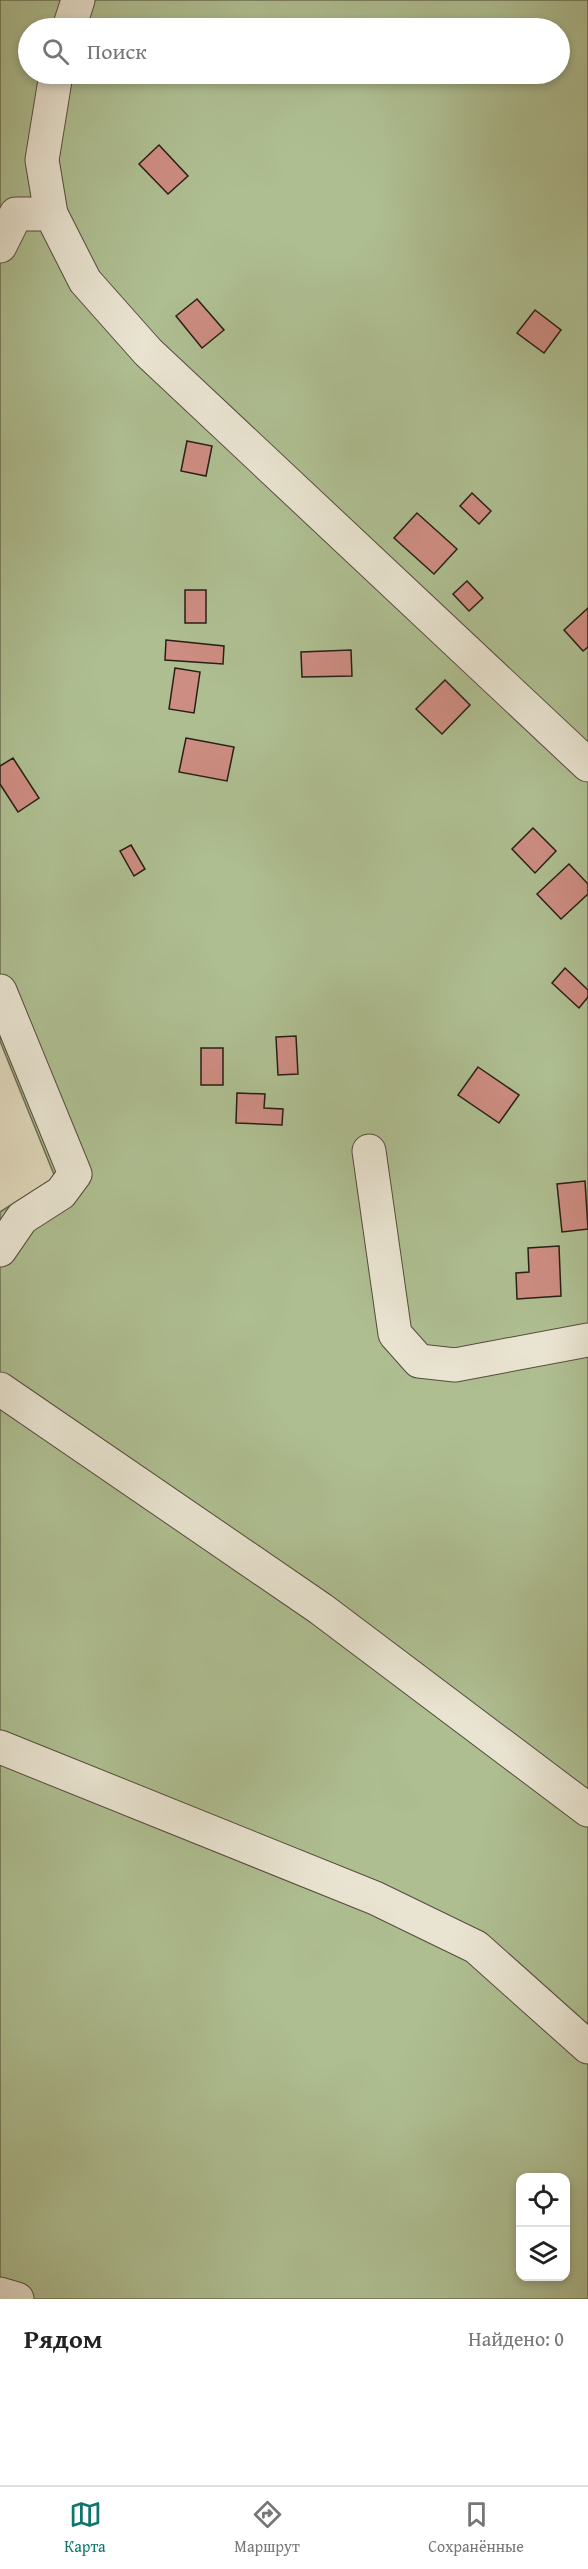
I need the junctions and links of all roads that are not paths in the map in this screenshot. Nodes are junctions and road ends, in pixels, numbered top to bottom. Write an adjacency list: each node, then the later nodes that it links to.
1 (78, 0): 2 (street)
2 (72, 18)
3 (54, 84): 4 (street)
4 (51, 214): 5 (street); 6 (street)
5 (0, 246)
6 (588, 765)
7 (0, 991): 9 (street)
8 (369, 1151): 10 (street)
9 (0, 1250)
10 (588, 1340)
11 (0, 1389): 13 (street)
12 (0, 1747): 14 (street)
13 (588, 1810)
14 (588, 2048)
15 (0, 2294): 16 (street)
16 (17, 2299)

